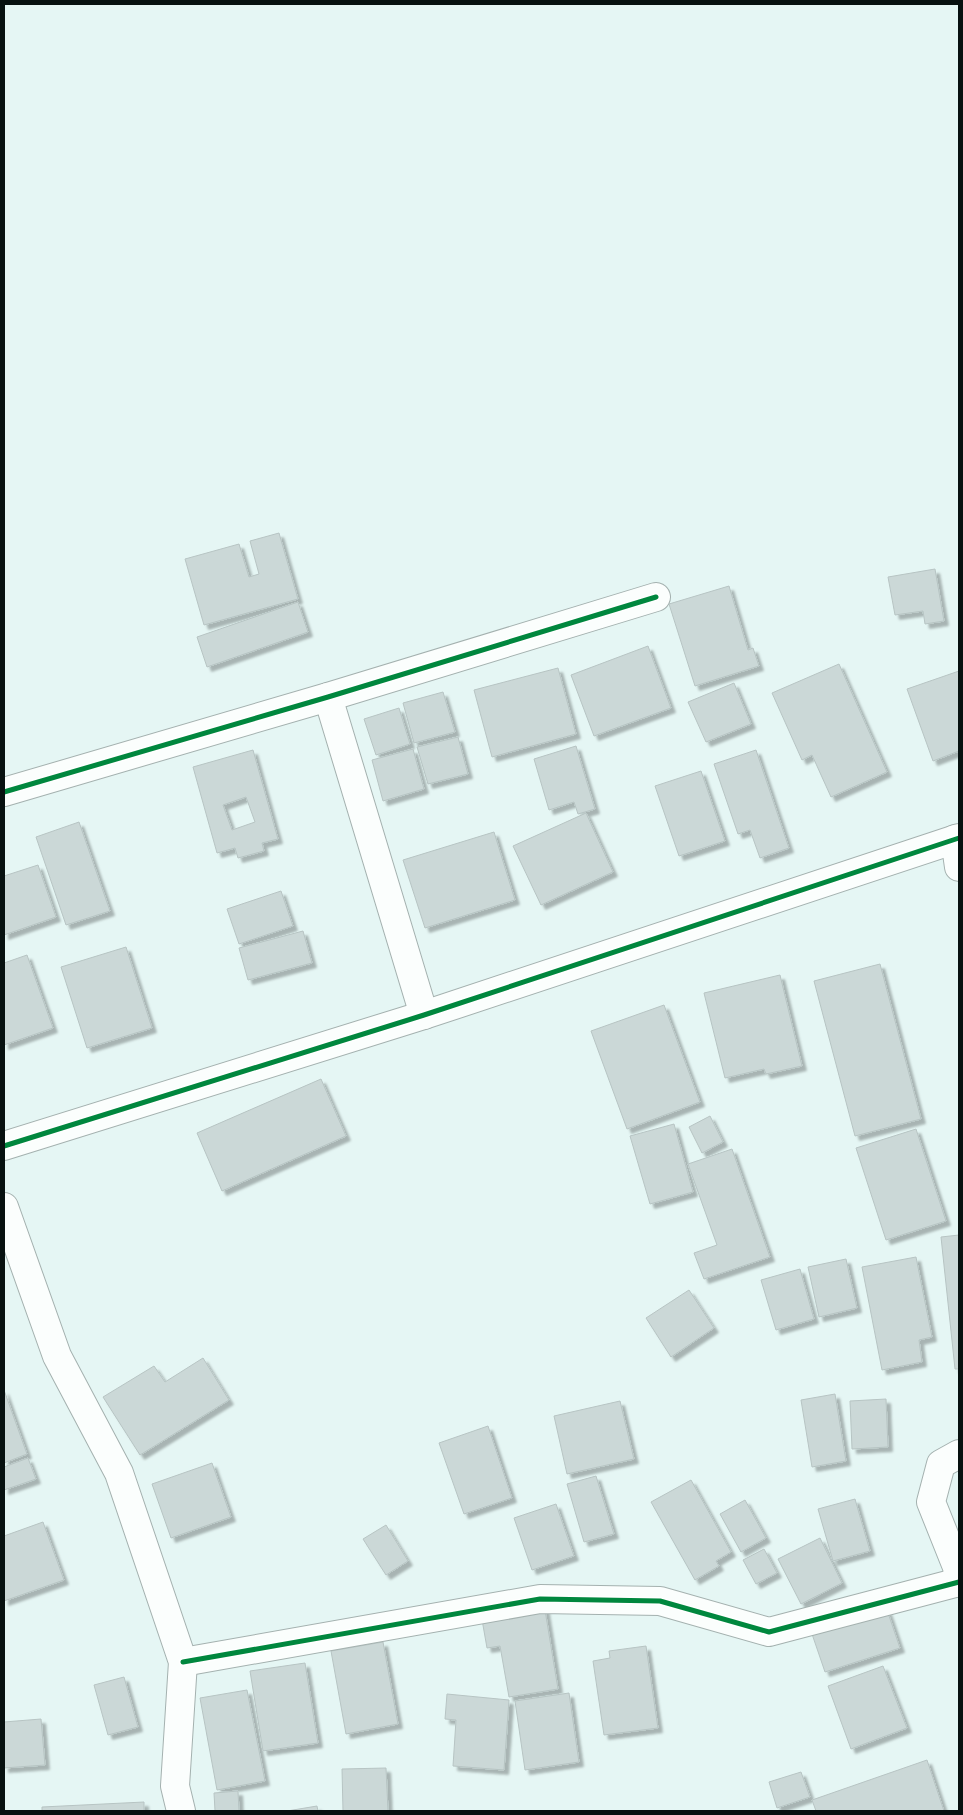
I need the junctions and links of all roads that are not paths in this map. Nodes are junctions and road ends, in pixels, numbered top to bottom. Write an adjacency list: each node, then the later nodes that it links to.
1 (656, 597): 2 (street)
2 (328, 697): 3 (street); 6 (street)
3 (4, 792)
4 (957, 839): 5 (street); 6 (street)
5 (959, 867)
6 (424, 1015): 7 (street)
7 (4, 1146)
8 (4, 1207): 11 (street)
9 (959, 1454): 10 (street)
10 (959, 1583): 11 (street)
11 (183, 1662): 12 (street)
12 (181, 1811)

